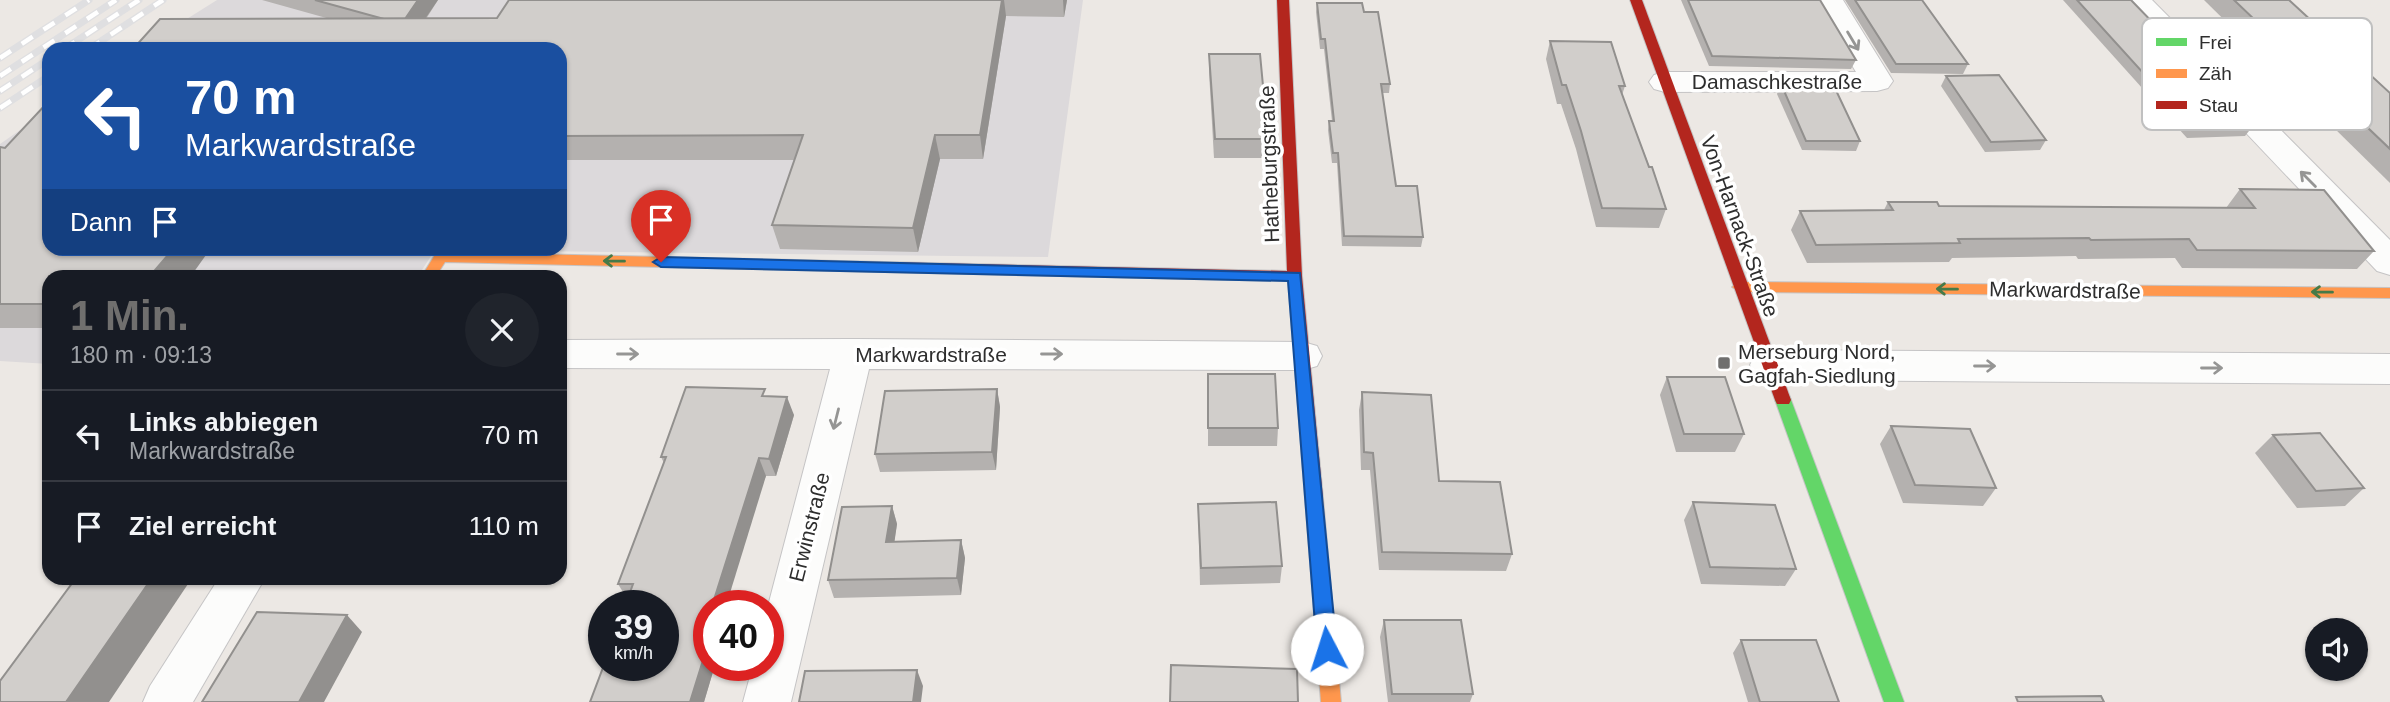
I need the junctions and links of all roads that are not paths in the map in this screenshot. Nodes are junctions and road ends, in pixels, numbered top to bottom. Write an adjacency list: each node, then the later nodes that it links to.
1 (1283, 0): 10 (street, Hatheburgstraße)
2 (1636, 0): 6 (street, Von-Harnack-Straße)
3 (1828, 0): 6 (street, Damaschkestraße, one-way to 6)
4 (2135, 0): 5 (street, one-way to 4)
5 (2153, 18)
6 (1665, 82): 11 (street, Von-Harnack-Straße)
7 (2262, 130): 8 (street, one-way to 7)
8 (2390, 262)
9 (433, 270): 10 (street, one-way to 9)
10 (1295, 276): 15 (street, Hatheburgstraße)
11 (1740, 287): 12 (street, Markwardstraße, one-way to 11); 16 (street, Von-Harnack-Straße)
12 (2390, 293)
13 (853, 353): 14 (street, Markwardstraße, one-way to 13); 15 (street, Markwardstraße, one-way to 15); 20 (street, Erwinstraße, one-way to 20)
14 (567, 354)
15 (1303, 356): 21 (street, Hatheburgstraße)
16 (1769, 365): 17 (street, one-way to 17); 22 (street, Von-Harnack-Straße)
17 (2390, 369)
18 (239, 585): 19 (street)
19 (167, 702)
20 (767, 702)
21 (1331, 702)
22 (1894, 702)

